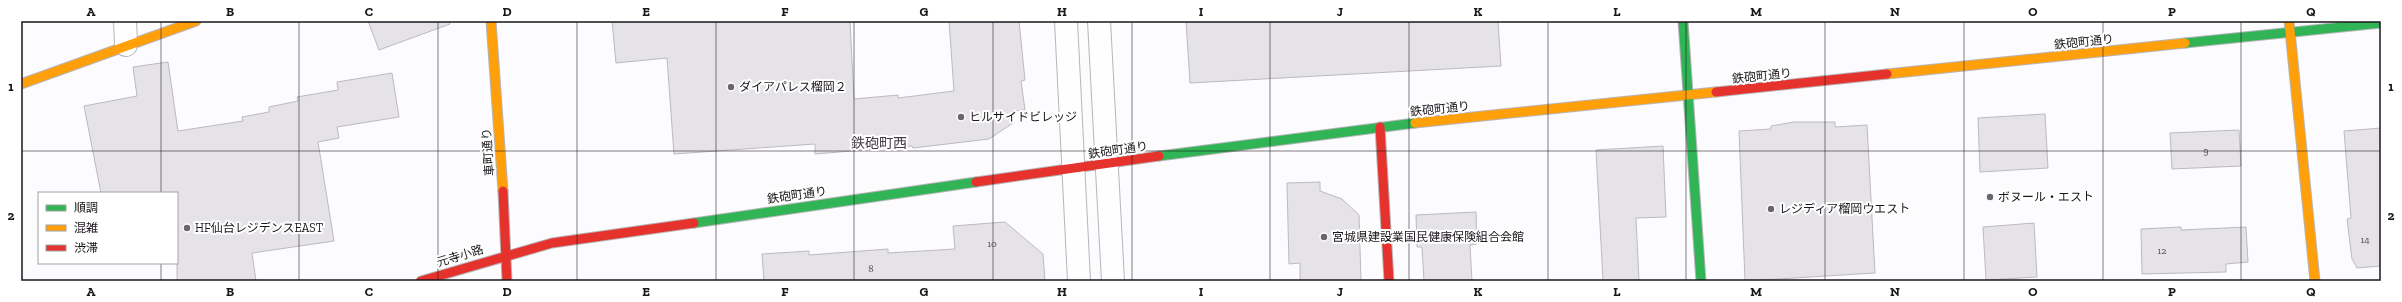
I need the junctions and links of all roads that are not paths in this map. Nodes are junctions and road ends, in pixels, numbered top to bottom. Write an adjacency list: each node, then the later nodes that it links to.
1 (125, 21): 10 (street)
2 (196, 21): 10 (street)
3 (491, 21): 16 (street, 車町通り)
4 (1066, 21): 15 (street)
5 (1099, 21): 14 (street)
6 (1684, 21): 12 (street)
7 (2288, 21): 9 (street)
8 (2381, 23): 9 (street, 鉄砲町通り)
9 (2290, 33): 12 (street, 鉄砲町通り); 23 (street)
10 (126, 45): 11 (street)
11 (21, 84)
12 (1688, 96): 13 (street, 鉄砲町通り); 22 (street)
13 (1380, 127): 14 (street, 鉄砲町通り); 21 (street)
14 (1107, 163): 15 (street, 鉄砲町通り); 20 (street)
15 (1073, 168): 16 (street, 鉄砲町通り); 19 (street)
16 (506, 255): 17 (street, 元寺小路); 18 (street, 車町通り)
17 (422, 281)
18 (507, 281)
19 (1079, 281)
20 (1113, 281)
21 (1389, 281)
22 (1701, 281)
23 (2315, 281)

